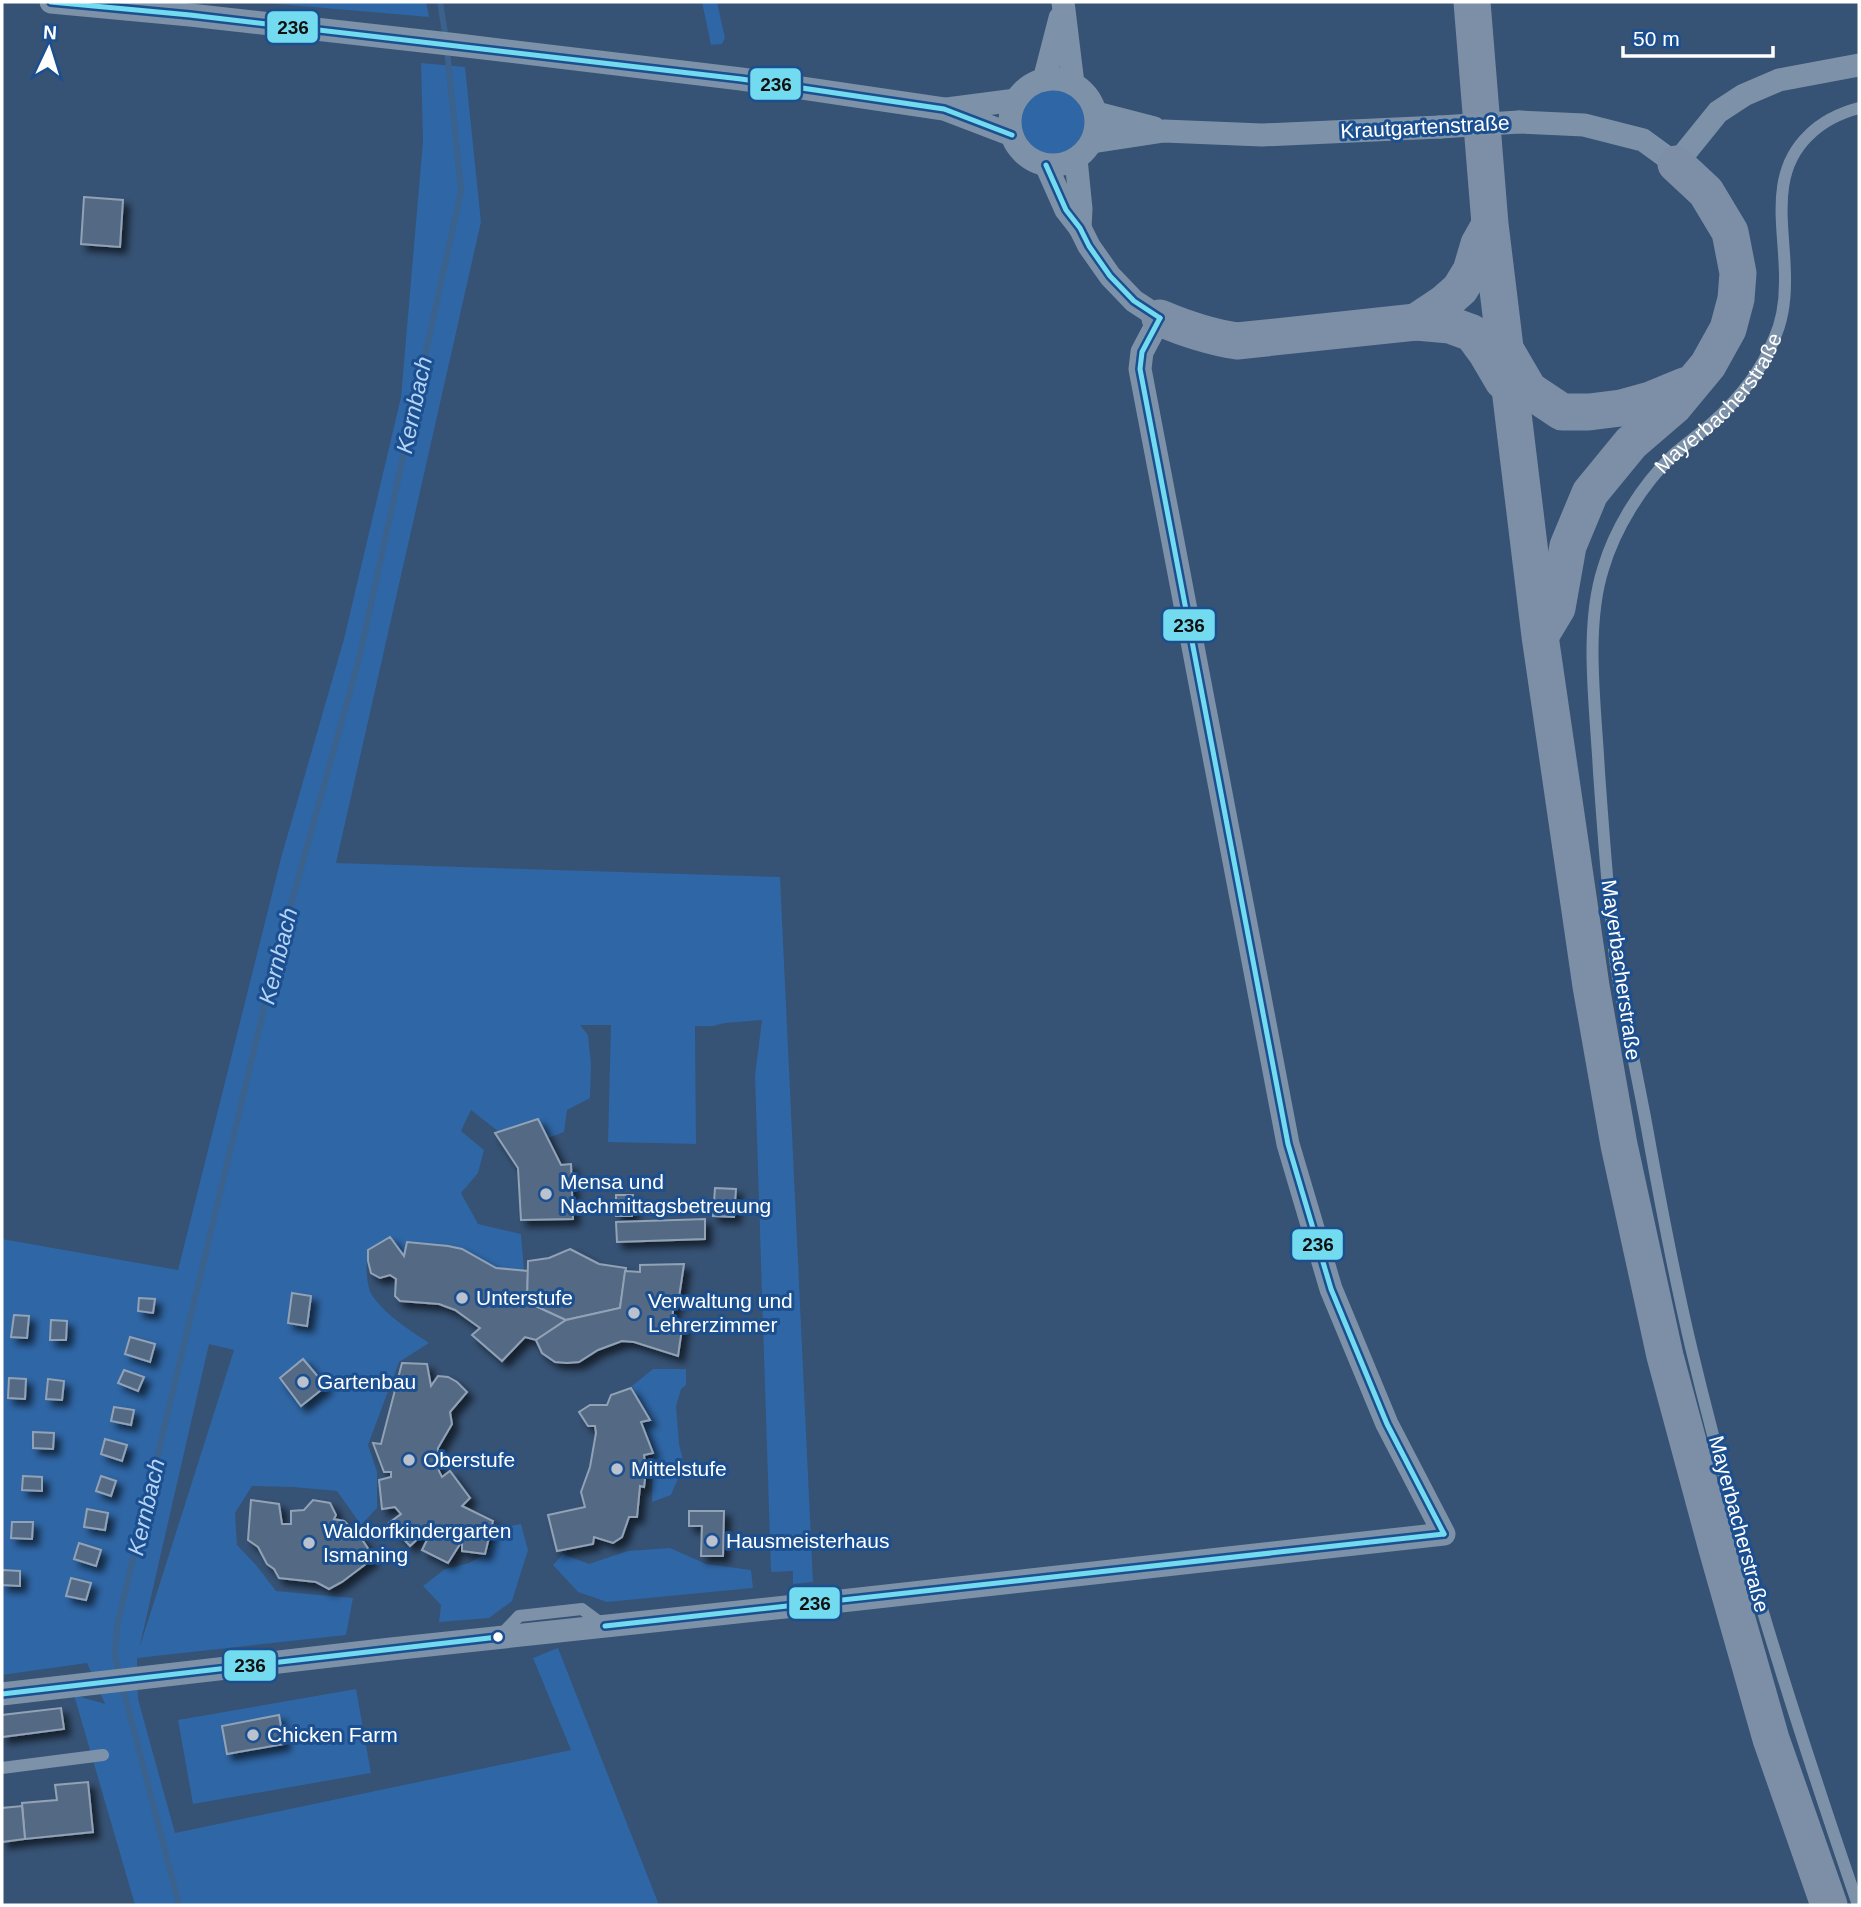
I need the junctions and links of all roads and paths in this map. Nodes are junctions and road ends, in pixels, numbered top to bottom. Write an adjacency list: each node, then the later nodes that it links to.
1 (51, 2): 4 (street)
2 (1472, 2): 18 (main road)
3 (1063, 5): 6 (street); 7 (street)
4 (188, 8): 10 (street)
5 (1859, 65): 16 (street)
6 (1044, 80): 7 (street); 8 (street)
7 (1073, 84): 11 (street)
8 (1016, 100): 10 (street); 13 (street)
9 (1859, 108): 30 (lane, Mayerbacherstraße)
10 (944, 109): 13 (street)
11 (1096, 113): 12 (street, Krautgartenstraße); 14 (street)
12 (1164, 131): 14 (street, Krautgartenstraße); 16 (street, Krautgartenstraße, bridge)
13 (1012, 135): 17 (street)
14 (1092, 142): 15 (street)
15 (1076, 159): 17 (street); 19 (street)
16 (1676, 164): 23 (main road)
17 (1046, 165): 19 (street)
18 (1490, 225): 21 (main road); 22 (main road)
19 (1080, 228): 20 (street)
20 (1160, 318): 21 (main road); 26 (street)
21 (1416, 322): 24 (main road)
22 (1505, 348): 23 (main road); 24 (main road)
23 (1692, 383): 25 (main road)
24 (1510, 394): 25 (main road)
25 (1540, 636): 29 (main road)
26 (2, 1694)
27 (103, 1755): 28 (lane)
28 (2, 1768)
29 (1829, 1905)
30 (1857, 1905)

